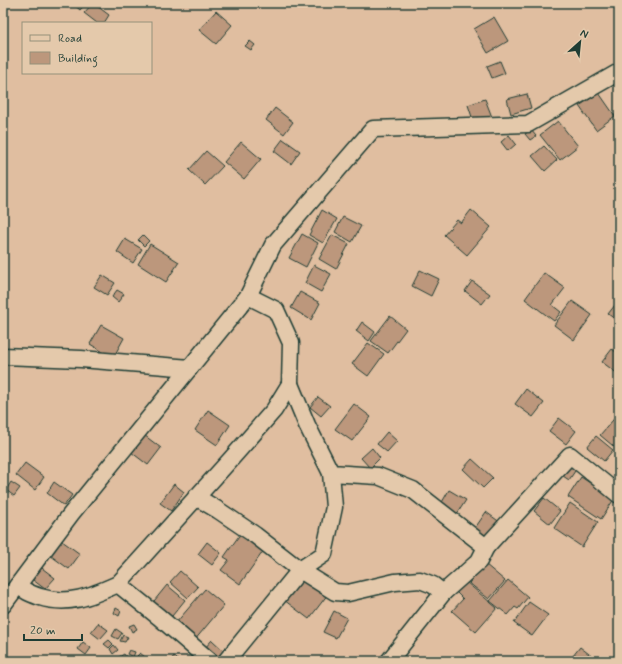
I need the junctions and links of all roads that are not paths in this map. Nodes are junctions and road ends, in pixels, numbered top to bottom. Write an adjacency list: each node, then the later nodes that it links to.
1 (619, 72): 2 (street)
2 (248, 296): 4 (street); 5 (street)
3 (3, 356): 4 (street)
4 (190, 368): 12 (street)
5 (290, 384): 6 (street); 8 (street)
6 (331, 473): 9 (street); 10 (street)
7 (619, 495): 9 (street)
8 (196, 498): 10 (street); 11 (street)
9 (486, 547): 13 (street)
10 (300, 570): 13 (street); 16 (street)
11 (118, 584): 12 (street); 15 (street)
12 (18, 585): 14 (street)
13 (443, 593): 17 (street)
14 (3, 605)
15 (210, 661)
16 (226, 661)
17 (389, 661)

